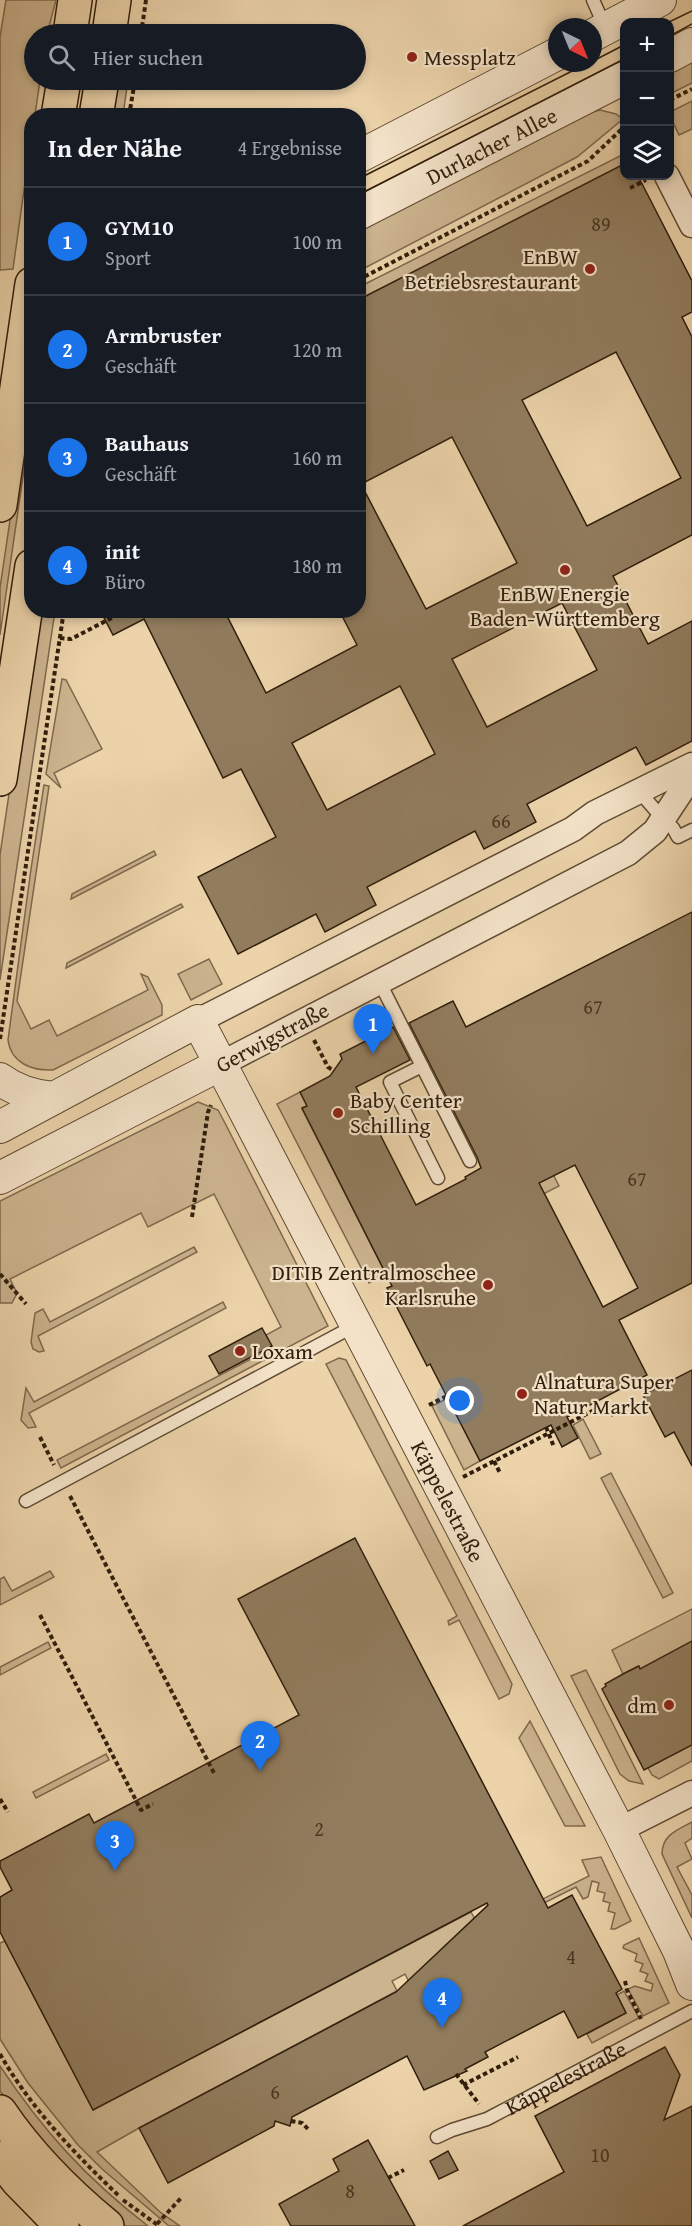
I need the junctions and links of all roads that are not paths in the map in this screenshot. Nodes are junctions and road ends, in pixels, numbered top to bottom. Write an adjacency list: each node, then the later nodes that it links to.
1 (75, 0): 6 (main road)
2 (114, 0): 7 (main road)
3 (593, 0): 5 (lane)
4 (660, 0): 8 (street)
5 (596, 18)
6 (71, 24)
7 (110, 24)
8 (602, 30)
9 (692, 44): 10 (street)
10 (674, 53)
11 (548, 59): 17 (street)
12 (620, 85): 19 (street, Durlacher Allee)
13 (62, 90): 15 (main road)
14 (100, 90): 16 (main road)
15 (59, 108)
16 (97, 108)
17 (366, 153)
18 (669, 180): 20 (street)
19 (366, 210)
20 (692, 225)
21 (24, 304): 22 (main road)
22 (13, 332): 23 (main road)
23 (16, 396): 24 (main road)
24 (0, 505)
25 (24, 618): 28 (main road)
26 (692, 765): 29 (street)
27 (692, 775): 30 (street, Gerwigstraße)
28 (0, 779)
29 (639, 791): 30 (lane); 33 (street)
30 (663, 819): 31 (lane); 32 (street, Gerwigstraße)
31 (692, 830)
32 (378, 981): 34 (lane); 35 (street, Gerwigstraße)
33 (198, 1021): 35 (street, Käppelestraße); 37 (street)
34 (422, 1066): 39 (lane); 41 (lane)
35 (224, 1070): 40 (street, Gerwigstraße); 42 (street, Käppelestraße)
36 (0, 1078): 37 (street)
37 (53, 1098): 38 (street)
38 (0, 1127)
39 (470, 1161)
40 (0, 1178)
41 (438, 1178)
42 (357, 1325): 43 (lane); 45 (street, Käppelestraße)
43 (26, 1501)
44 (692, 1793): 45 (street)
45 (619, 1830): 46 (street, Käppelestraße)
46 (692, 1984)
47 (692, 2011): 49 (lane, Käppelestraße)
48 (0, 2112): 52 (main road)
49 (437, 2138)
50 (0, 2158): 51 (main road)
51 (62, 2226)
52 (108, 2226)

